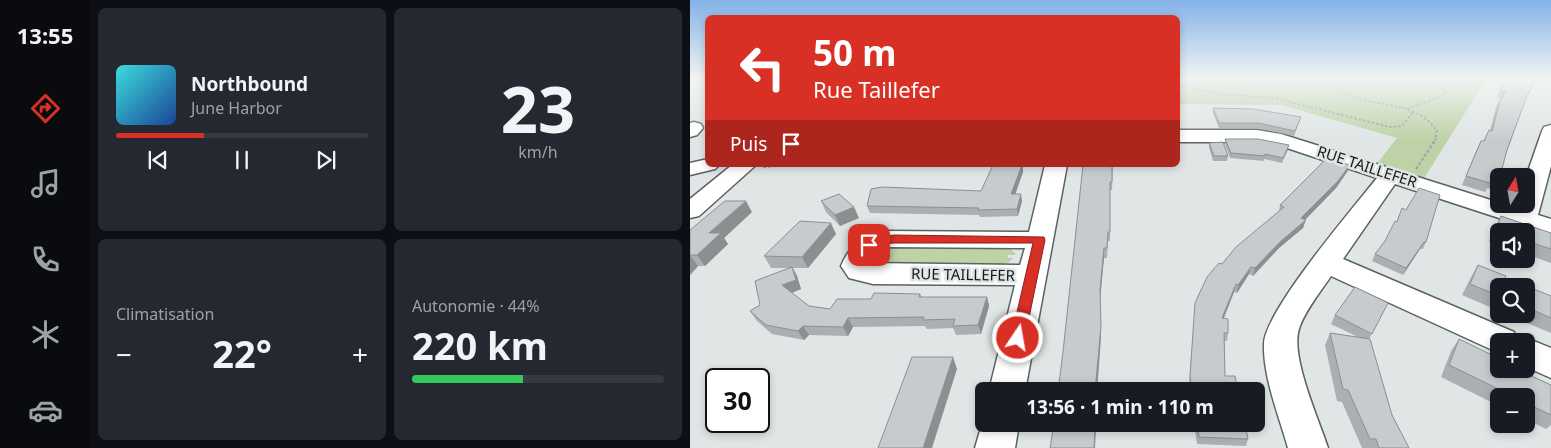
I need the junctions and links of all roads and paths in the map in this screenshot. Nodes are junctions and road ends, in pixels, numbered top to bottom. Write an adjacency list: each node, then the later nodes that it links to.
1 (1277, 99): 6 (path)
2 (1366, 99): 5 (path)
3 (1434, 99): 4 (path)
4 (1418, 105): 5 (path); 6 (path)
5 (1406, 109): 6 (path)
6 (1411, 111): 13 (path)
7 (1180, 136): 13 (street, RUE TAILLEFER)
8 (1550, 142): 15 (street)
9 (705, 166): 12 (street)
10 (749, 167): 14 (street)
11 (1056, 167): 17 (street, RUE TAILLEFER)
12 (690, 169)
13 (1401, 176): 15 (street, RUE TAILLEFER); 18 (street)
14 (690, 211)
15 (1525, 218): 16 (street, RUE TAILLEFER)
16 (1551, 227)
17 (1039, 240): 19 (street, RUE TAILLEFER); 19 (street, RUE TAILLEFER)
18 (1327, 264): 20 (street); 26 (street)
19 (1032, 275): 23 (street, RUE TAILLEFER)
20 (1490, 336)
21 (1535, 356): 22 (street)
22 (1551, 363)
23 (1009, 382)
24 (998, 432): 25 (street)
25 (995, 448)
26 (1308, 448)

